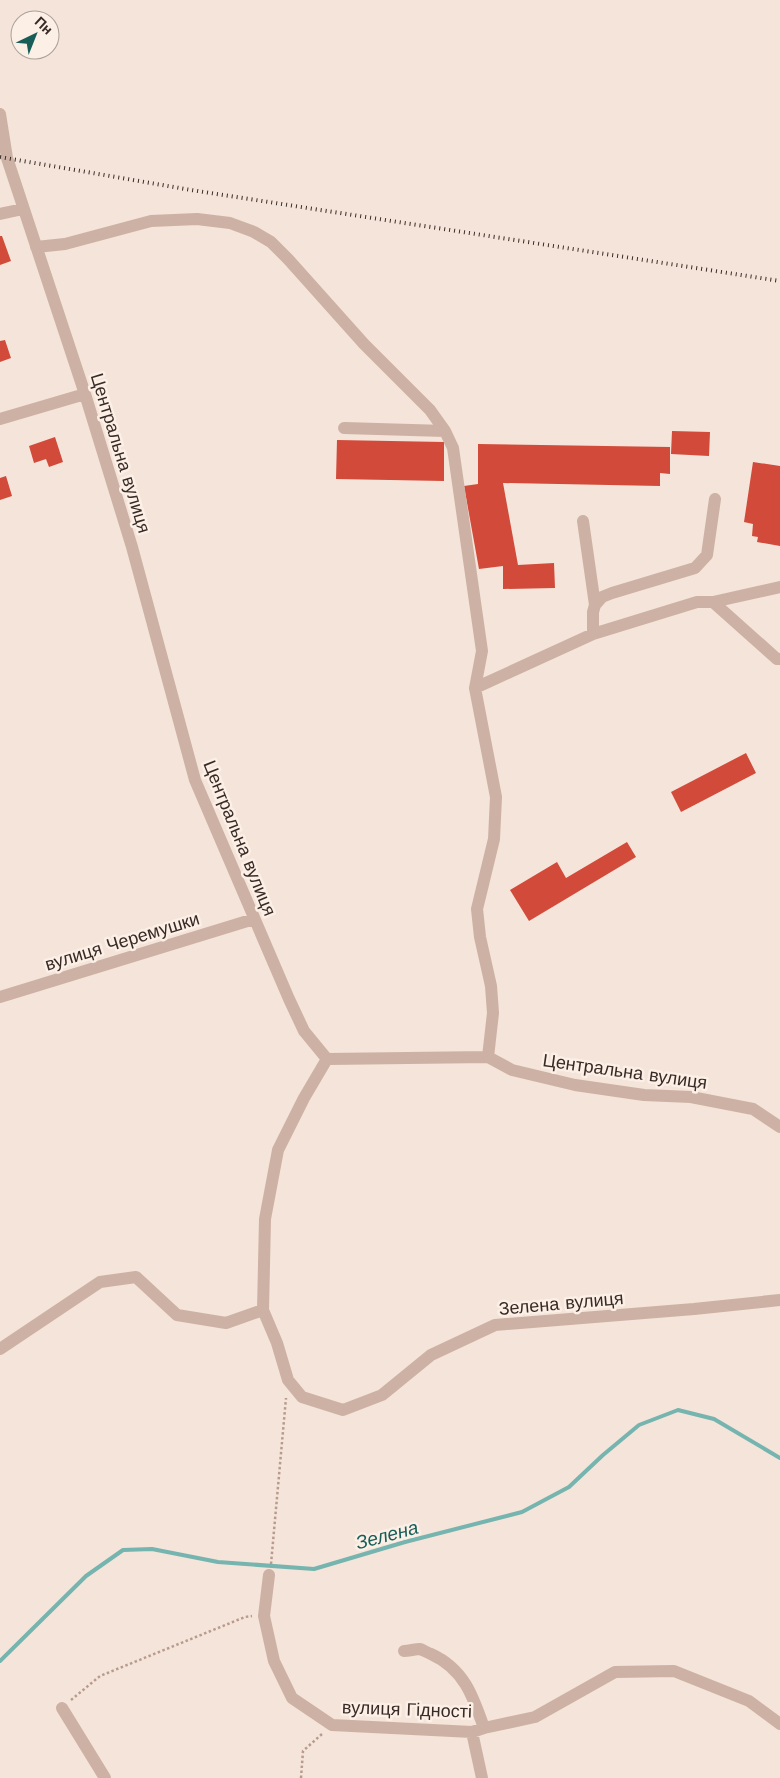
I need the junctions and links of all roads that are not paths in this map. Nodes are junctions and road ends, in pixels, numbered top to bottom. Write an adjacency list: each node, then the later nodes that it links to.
1 (0, 114): 2 (street, Центральна вулиця)
2 (23, 210): 3 (street); 4 (street, Центральна вулиця)
3 (0, 214)
4 (36, 247): 5 (street, Центральна вулиця); 8 (street)
5 (85, 394): 6 (street); 17 (street, Центральна вулиця)
6 (0, 420)
7 (344, 428): 8 (street)
8 (445, 430): 16 (street)
9 (715, 499): 13 (street)
10 (583, 522): 13 (street)
11 (780, 587): 12 (street)
12 (713, 602): 14 (street); 15 (street)
13 (596, 605): 14 (street)
14 (593, 634): 16 (street)
15 (780, 659)
16 (475, 688): 19 (street)
17 (254, 919): 18 (street, вулиця Черемушки); 20 (street, Центральна вулиця)
18 (0, 997)
19 (488, 1057): 20 (street, Центральна вулиця); 21 (street, Центральна вулиця)
20 (327, 1059): 23 (street)
21 (780, 1127)
22 (780, 1300): 23 (street, Зелена вулиця)
23 (263, 1310): 24 (street)
24 (0, 1350)
25 (269, 1575): 29 (street, вулиця Гідності)
26 (404, 1651): 29 (street)
27 (62, 1708): 30 (street)
28 (780, 1724): 29 (street, вулиця Гідності)
29 (478, 1730): 31 (street)
30 (106, 1778)
31 (482, 1778)

